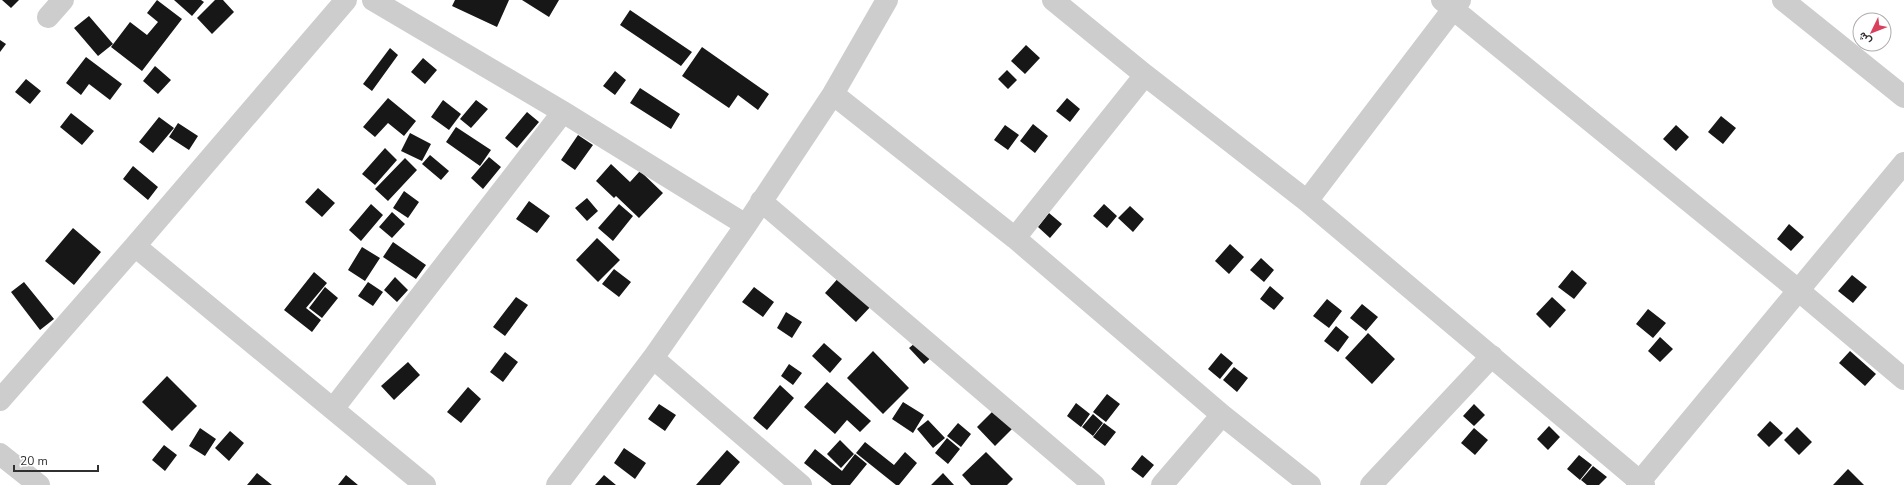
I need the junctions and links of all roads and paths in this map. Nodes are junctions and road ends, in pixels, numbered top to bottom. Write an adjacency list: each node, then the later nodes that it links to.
1 (63, 0): 8 (street)
2 (346, 0): 18 (street)
3 (373, 0): 12 (street)
4 (887, 0): 10 (street)
5 (1053, 0): 9 (street)
6 (1782, 0): 11 (street)
7 (1451, 3): 15 (street); 19 (street)
8 (48, 17)
9 (1146, 75): 15 (street); 17 (street)
10 (833, 94): 14 (street); 17 (street)
11 (1904, 97)
12 (563, 112): 16 (street); 24 (street)
13 (1904, 163): 19 (street)
14 (761, 201): 16 (street); 32 (street)
15 (1306, 201): 20 (street)
16 (746, 225): 21 (street)
17 (1015, 238): 25 (street)
18 (135, 246): 23 (street); 24 (street)
19 (1798, 290): 22 (street); 27 (street)
20 (1492, 356): 27 (street); 35 (street)
21 (653, 358): 30 (street); 31 (street)
22 (1904, 379)
23 (0, 400)
24 (333, 409): 29 (street)
25 (1222, 415): 33 (street); 34 (street)
26 (0, 454): 28 (street)
27 (1640, 484)
28 (39, 485)
29 (425, 485)
30 (557, 485)
31 (801, 485)
32 (1094, 485)
33 (1162, 485)
34 (1310, 485)
35 (1371, 485)

